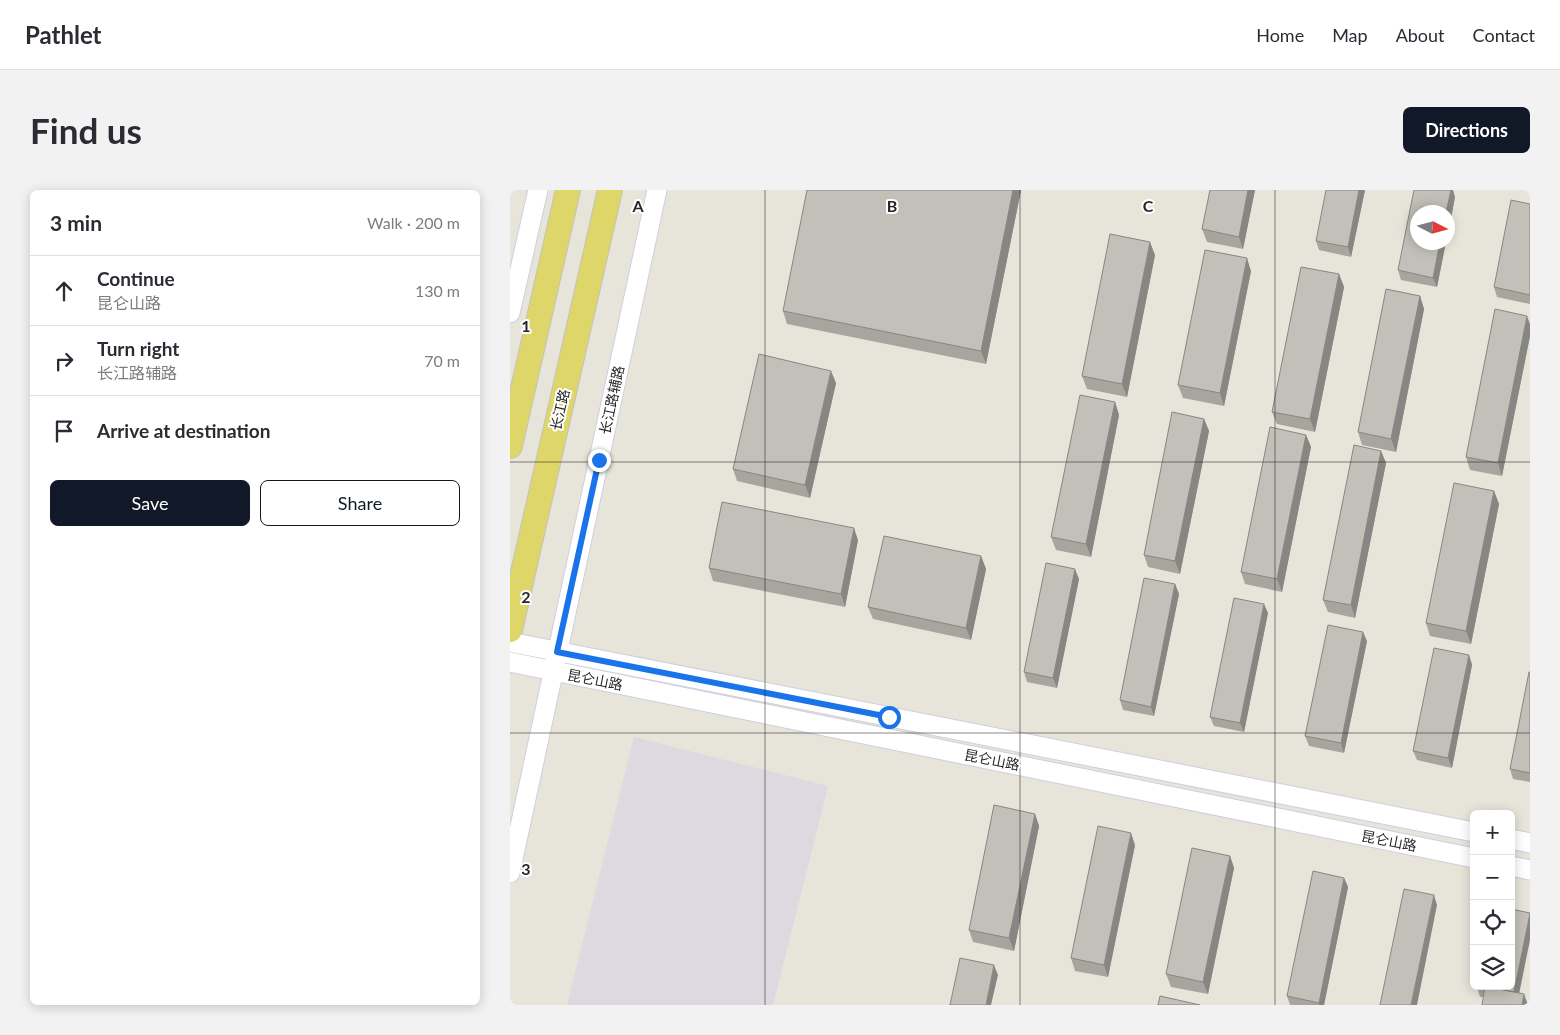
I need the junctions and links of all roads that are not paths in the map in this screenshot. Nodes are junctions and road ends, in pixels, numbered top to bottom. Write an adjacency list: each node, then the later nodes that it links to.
1 (538, 190): 5 (street)
2 (568, 190): 6 (main road)
3 (610, 190): 7 (main road, 长江路)
4 (657, 190): 9 (street, 长江路辅路)
5 (510, 313)
6 (510, 446)
7 (510, 630)
8 (510, 642): 9 (street, 昆仑山路)
9 (557, 652): 11 (street, 长江路辅路); 12 (street, 昆仑山路)
10 (510, 662): 11 (street, 昆仑山路)
11 (553, 671): 15 (street, 昆仑山路); 18 (street, 长江路辅路)
12 (1470, 831)
13 (1515, 840): 14 (street)
14 (1530, 843)
15 (1470, 857)
16 (1515, 867): 17 (street)
17 (1530, 870)
18 (510, 873)

